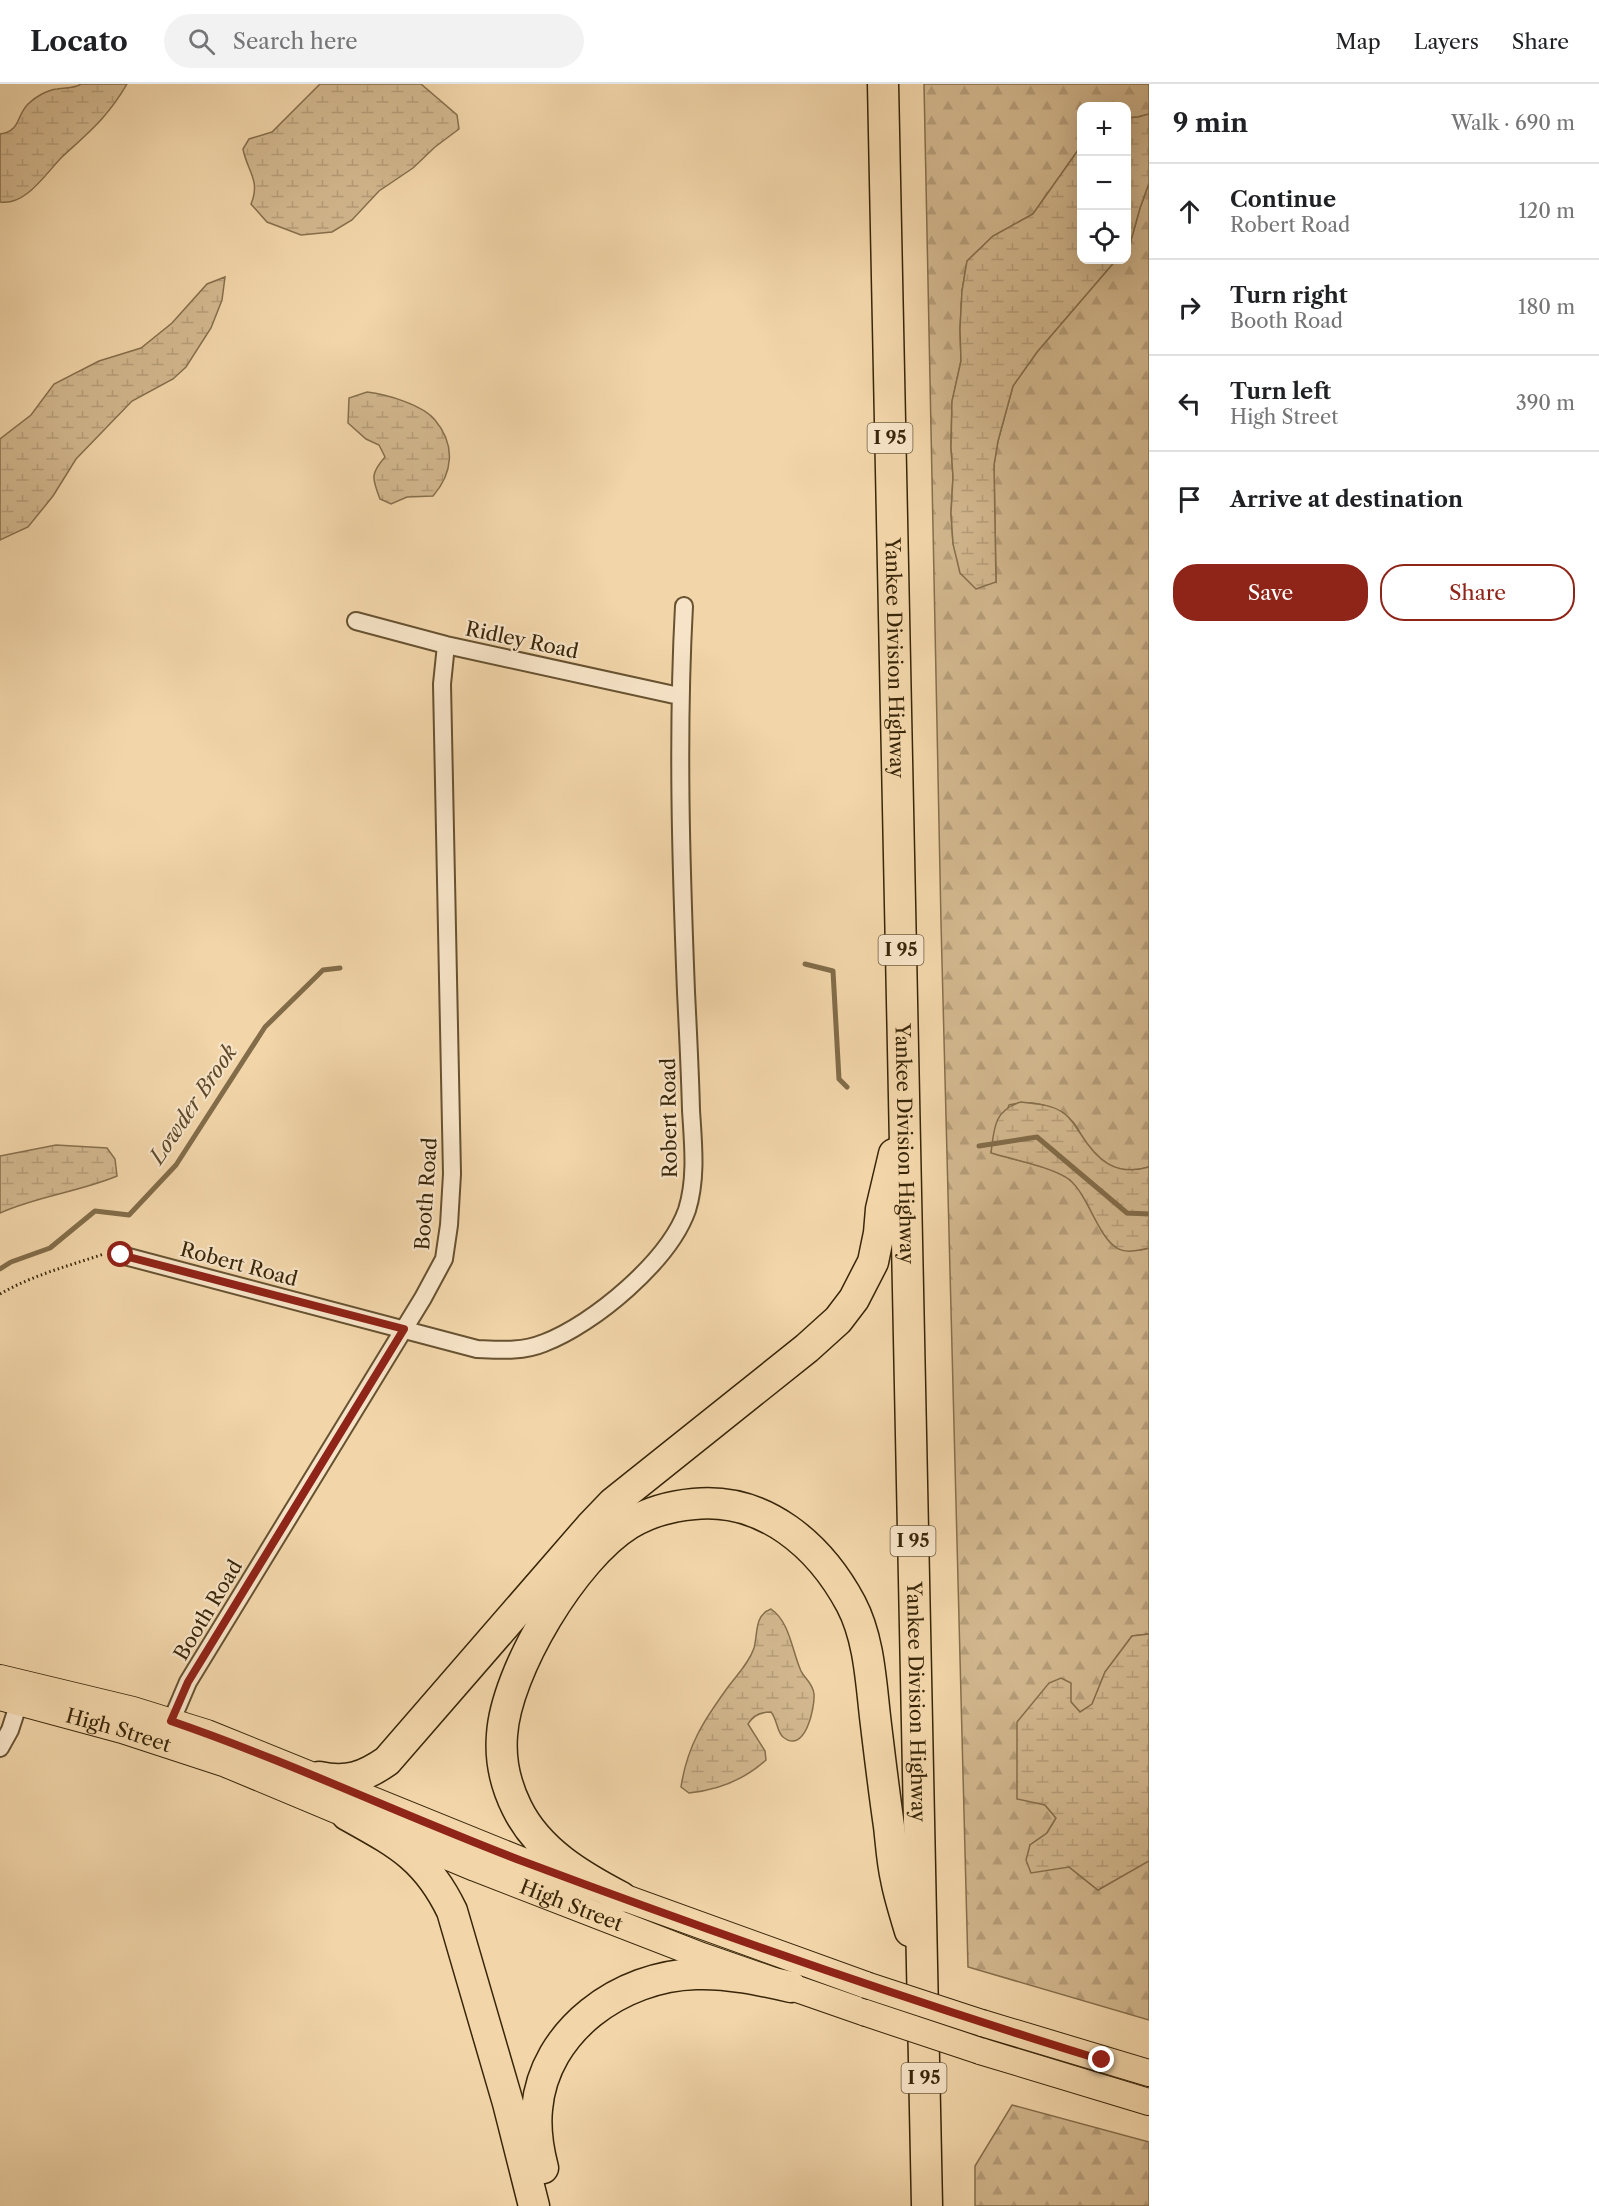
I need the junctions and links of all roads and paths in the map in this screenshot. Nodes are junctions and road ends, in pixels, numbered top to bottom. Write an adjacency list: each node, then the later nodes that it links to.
1 (883, 84): 6 (highway, Yankee Division Highway / I 95)
2 (684, 606): 5 (street, Robert Road)
3 (356, 621): 4 (street, Ridley Road)
4 (446, 645): 5 (street, Ridley Road); 9 (street, Booth Road)
5 (679, 696): 9 (street, Robert Road)
6 (904, 1108): 14 (highway); 17 (highway, Yankee Division Highway / I 95)
7 (121, 1255): 8 (path); 9 (street, Robert Road)
8 (0, 1294)
9 (404, 1329): 12 (street, Booth Road)
10 (0, 1678): 11 (main road, High Street)
11 (15, 1694): 12 (main road, High Street); 13 (street)
12 (167, 1732): 14 (main road, High Street); 15 (main road, High Street)
13 (0, 1748)
14 (319, 1778): 16 (main road, High Street)
15 (347, 1815): 18 (main road, High Street); 22 (highway)
16 (621, 1897): 17 (highway); 19 (main road, High Street, bridge)
17 (921, 1974): 21 (highway, Yankee Division Highway / I 95)
18 (791, 1987): 20 (main road, High Street, bridge); 23 (highway)
19 (1149, 2073)
20 (1149, 2102)
21 (924, 2198)
22 (534, 2206)
23 (552, 2206)

